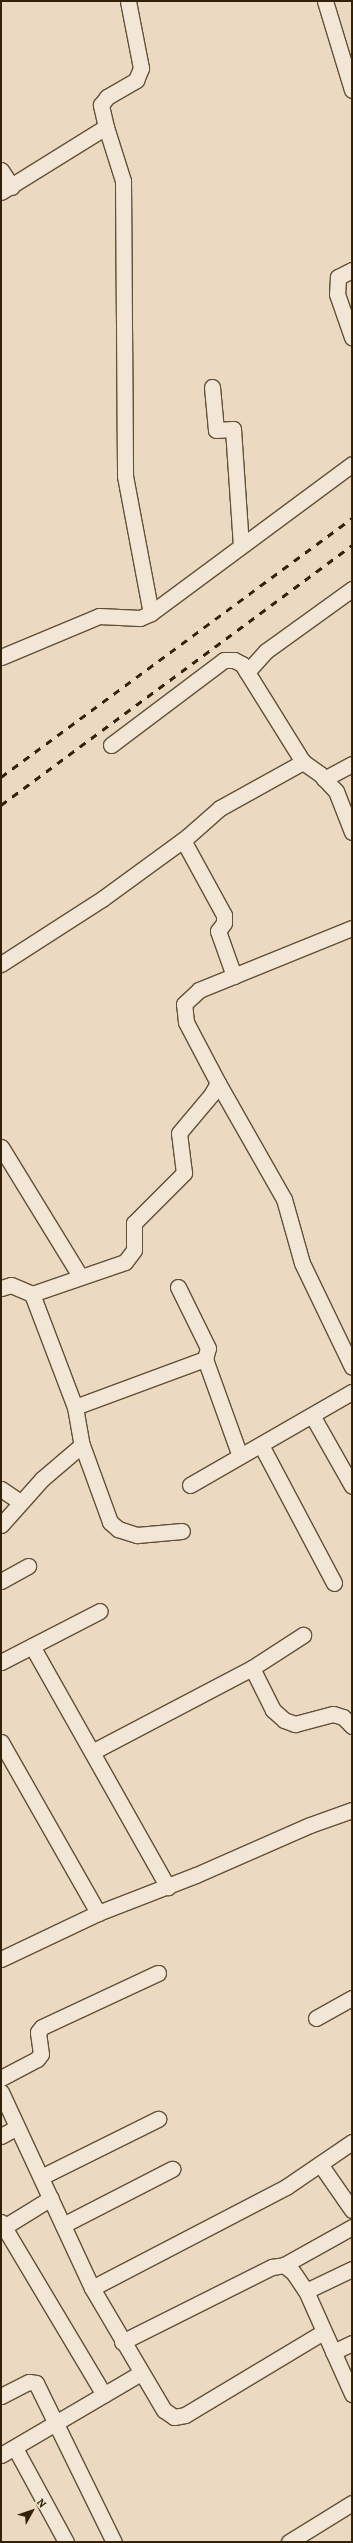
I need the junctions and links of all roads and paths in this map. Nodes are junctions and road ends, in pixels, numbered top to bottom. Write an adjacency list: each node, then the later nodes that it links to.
1 (128, 1): 5 (street)
2 (326, 1): 3 (street)
3 (345, 42): 4 (street)
4 (352, 90)
5 (106, 127): 7 (street); 14 (street)
6 (1, 170): 7 (street)
7 (6, 190)
8 (352, 270): 9 (street)
9 (352, 337)
10 (212, 387): 12 (street)
11 (352, 464): 12 (street)
12 (241, 546): 14 (street)
13 (352, 589): 16 (street)
14 (151, 613): 15 (street)
15 (1, 657)
16 (247, 672): 17 (street); 18 (street)
17 (111, 745)
18 (302, 762): 20 (street); 22 (street)
19 (352, 764): 20 (street)
20 (324, 779): 21 (street)
21 (352, 832)
22 (183, 840): 24 (street); 25 (street)
23 (352, 928): 25 (street)
24 (1, 964)
25 (234, 976): 26 (street)
26 (218, 1083): 28 (street); 33 (street)
27 (1, 1147): 28 (street)
28 (80, 1276): 31 (street)
29 (178, 1287): 32 (street)
30 (1, 1288): 31 (street)
31 (32, 1294): 35 (street)
32 (205, 1359): 35 (street); 39 (street)
33 (352, 1367)
34 (352, 1392): 36 (street)
35 (75, 1406): 37 (street)
36 (313, 1417): 38 (street); 41 (street)
37 (82, 1445): 43 (street); 45 (street)
38 (261, 1445): 39 (street); 48 (street)
39 (240, 1456): 40 (street)
40 (190, 1485)
41 (352, 1486)
42 (1, 1489): 43 (street)
43 (20, 1502): 44 (street)
44 (1, 1525)
45 (182, 1531)
46 (28, 1566): 47 (street)
47 (1, 1581)
48 (334, 1583)
49 (100, 1611): 51 (street)
50 (303, 1635): 53 (street)
51 (32, 1646): 52 (street); 56 (street)
52 (1, 1662)
53 (252, 1668): 54 (street); 56 (street)
54 (352, 1726)
55 (1, 1742): 59 (street)
56 (92, 1752): 58 (street)
57 (352, 1810): 58 (street)
58 (168, 1887): 59 (street)
59 (98, 1913): 60 (street)
60 (1, 1959)
61 (158, 1973): 64 (street)
62 (352, 1998): 63 (street)
63 (316, 2018)
64 (1, 2078)
65 (1, 2092): 67 (street)
66 (158, 2119): 72 (street)
67 (17, 2127): 68 (street); 72 (street)
68 (1, 2136)
69 (352, 2142): 70 (street)
70 (320, 2164): 74 (street); 80 (street)
71 (172, 2169): 76 (street)
72 (41, 2177): 73 (street)
73 (50, 2198): 75 (street); 76 (street)
74 (352, 2210)
75 (2, 2224): 88 (street)
76 (63, 2225): 80 (street)
77 (352, 2227): 78 (street)
78 (284, 2265): 81 (street); 83 (street)
79 (352, 2268): 81 (street)
80 (92, 2288): 83 (street)
81 (306, 2291): 82 (street)
82 (323, 2332): 85 (street); 86 (street)
83 (122, 2342): 86 (street)
84 (352, 2344): 85 (street)
85 (333, 2352): 87 (street)
86 (141, 2373): 88 (street)
87 (352, 2394)
88 (104, 2395): 90 (street)
89 (1, 2396): 90 (street)
90 (57, 2424): 91 (street); 95 (street)
91 (15, 2448): 92 (street); 94 (street)
92 (1, 2455)
93 (352, 2503): 96 (street)
94 (66, 2542)
95 (114, 2542)
96 (288, 2542)

